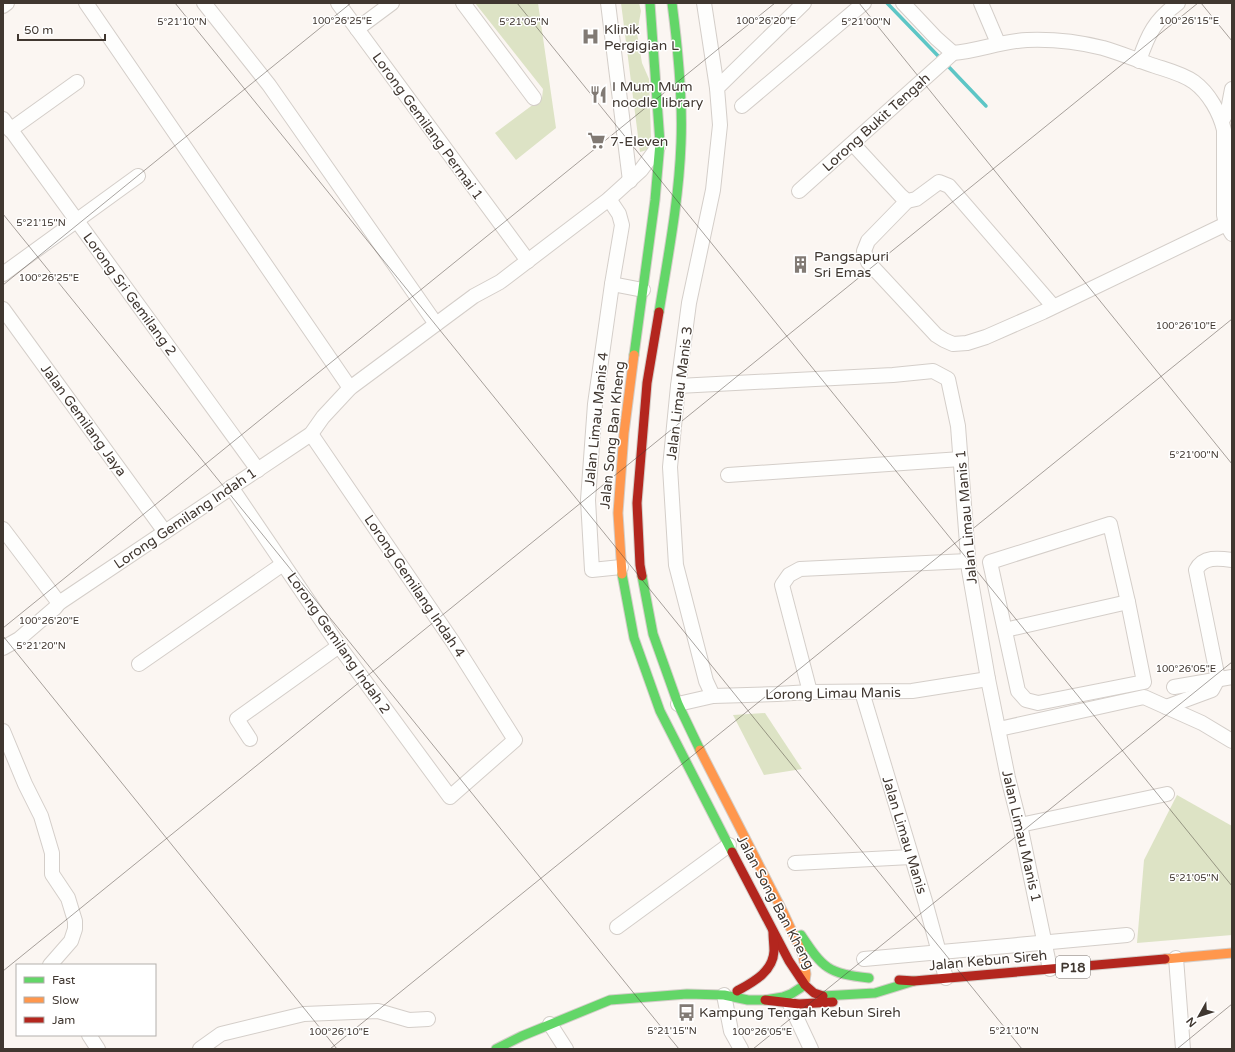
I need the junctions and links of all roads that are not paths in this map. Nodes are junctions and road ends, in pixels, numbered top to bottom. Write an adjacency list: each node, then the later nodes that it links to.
1 (7, 3): 16 (street)
2 (86, 3): 46 (street)
3 (204, 3): 44 (street)
4 (338, 3): 17 (street, Lorong Gemilang Permai 1)
5 (392, 3): 17 (street)
6 (463, 3): 24 (street)
7 (608, 3): 31 (street)
8 (650, 3): 28 (main road, Jalan Song Ban Kheng)
9 (672, 3): 71 (main road, Jalan Song Ban Kheng)
10 (704, 3): 22 (street, Jalan Limau Manis 3)
11 (804, 3): 22 (street)
12 (864, 3): 25 (street)
13 (903, 3): 19 (street)
14 (981, 3): 18 (street)
15 (1178, 3): 20 (street)
16 (3, 6)
17 (357, 29): 38 (street, Lorong Gemilang Permai 1)
18 (998, 43): 19 (street); 20 (street)
19 (946, 59): 29 (street, Lorong Bukit Tengah)
20 (1139, 61): 26 (street)
21 (77, 82): 27 (street)
22 (717, 88): 45 (street, Jalan Limau Manis 3)
23 (1232, 89): 26 (street)
24 (534, 98)
25 (742, 106)
26 (1222, 121): 37 (street)
27 (7, 124): 36 (street, Lorong Sri Gemilang 2)
28 (660, 143): 31 (street); 34 (main road, Jalan Song Ban Kheng)
29 (853, 144): 32 (street, Lorong Bukit Tengah); 35 (street)
30 (138, 176): 36 (street)
31 (630, 181): 33 (street); 34 (street)
32 (799, 191)
33 (609, 199): 38 (street); 40 (street, Jalan Limau Manis 4)
34 (655, 200): 41 (main road, Jalan Song Ban Kheng)
35 (908, 201): 42 (street); 42 (street)
36 (77, 220): 39 (street); 49 (street, Lorong Sri Gemilang 2)
37 (1229, 229): 42 (street)
38 (528, 261): 44 (street)
39 (3, 274)
40 (612, 284): 41 (street); 58 (street, Jalan Limau Manis 4)
41 (643, 290): 58 (main road, Jalan Song Ban Kheng)
42 (1053, 306)
43 (3, 309): 53 (street, Jalan Gemilang Jaya)
44 (436, 324): 46 (street)
45 (678, 386): 48 (street, Jalan Limau Manis 1); 70 (street, Jalan Limau Manis 3)
46 (350, 388): 47 (street)
47 (311, 434): 49 (street, Lorong Gemilang Indah 1); 78 (street, Lorong Gemilang Indah 4)
48 (961, 459): 50 (street); 57 (street, Jalan Limau Manis 1)
49 (258, 470): 51 (street, Lorong Gemilang Indah 1)
50 (728, 474)
51 (232, 487): 53 (street, Lorong Gemilang Indah 1); 56 (street, Lorong Gemilang Indah 2)
52 (3, 529): 60 (street)
53 (165, 532): 60 (street, Lorong Gemilang Indah 1)
54 (1232, 560): 65 (street)
55 (990, 562): 57 (street); 59 (street); 61 (street)
56 (283, 564): 62 (street, Lorong Gemilang Indah 2); 64 (street)
57 (969, 565): 66 (street, Jalan Limau Manis 1); 68 (street)
58 (621, 567): 80 (main road, Jalan Song Ban Kheng)
59 (1128, 602): 61 (street); 61 (street)
60 (59, 603): 63 (street, Lorong Gemilang Indah 1)
61 (1005, 630)
62 (339, 646): 75 (street); 78 (street, Lorong Gemilang Indah 2)
63 (3, 648)
64 (139, 664)
65 (1225, 678): 67 (street); 72 (street)
66 (988, 679): 69 (street, Lorong Limau Manis); 73 (street, Jalan Limau Manis 1)
67 (1174, 687)
68 (810, 692): 69 (street, Lorong Limau Manis); 70 (street, Lorong Limau Manis)
69 (862, 692): 81 (street, Jalan Limau Manis)
70 (713, 696): 71 (street, Lorong Limau Manis)
71 (678, 704): 83 (main road, Jalan Song Ban Kheng)
72 (1166, 707): 73 (street); 76 (street)
73 (999, 729): 79 (street, Jalan Limau Manis 1)
74 (3, 731): 92 (street)
75 (250, 739)
76 (1232, 741)
77 (1167, 794): 79 (street)
78 (450, 797)
79 (1020, 826): 87 (street, Jalan Limau Manis 1)
80 (729, 845): 84 (street); 85 (main road, Jalan Song Ban Kheng)
81 (911, 856): 82 (street); 88 (street, Jalan Limau Manis)
82 (795, 863)
83 (783, 912): 95 (main road); 99 (main road, Jalan Song Ban Kheng)
84 (617, 927)
85 (773, 931): 99 (main road, Jalan Song Ban Kheng); 102 (main road)
86 (1127, 935): 87 (street)
87 (1045, 943): 88 (street); 93 (street, Jalan Limau Manis 1)
88 (940, 952): 91 (street); 94 (street, Jalan Limau Manis)
89 (1232, 953): 90 (main road, Jalan Kebun Sireh / P18)
90 (1176, 958): 93 (main road, Jalan Kebun Sireh / P18); 115 (street)
91 (864, 959)
92 (51, 964)
93 (1050, 969): 94 (main road, Jalan Kebun Sireh / P18)
94 (946, 978): 96 (main road, Jalan Kebun Sireh / P18)
95 (877, 979): 96 (main road, Jalan Kebun Sireh / P18); 97 (main road, Jalan Kebun Sireh / P18)
96 (914, 981): 103 (main road, Jalan Kebun Sireh / P18)
97 (833, 982)
98 (819, 983): 99 (main road)
99 (805, 985): 100 (main road); 103 (main road, Jalan Kebun Sireh / P18); 104 (main road)
100 (787, 986)
101 (758, 989): 102 (main road)
102 (730, 993): 104 (main road); 107 (main road); 113 (street)
103 (875, 993): 105 (main road)
104 (765, 1000): 105 (main road)
105 (790, 1004): 114 (street)
106 (428, 1019): 110 (street)
107 (550, 1024): 111 (main road); 112 (street)
108 (90, 1036): 109 (street)
109 (98, 1049)
110 (200, 1049)
111 (496, 1049)
112 (566, 1049)
113 (741, 1049)
114 (811, 1049)
115 (1183, 1049)

